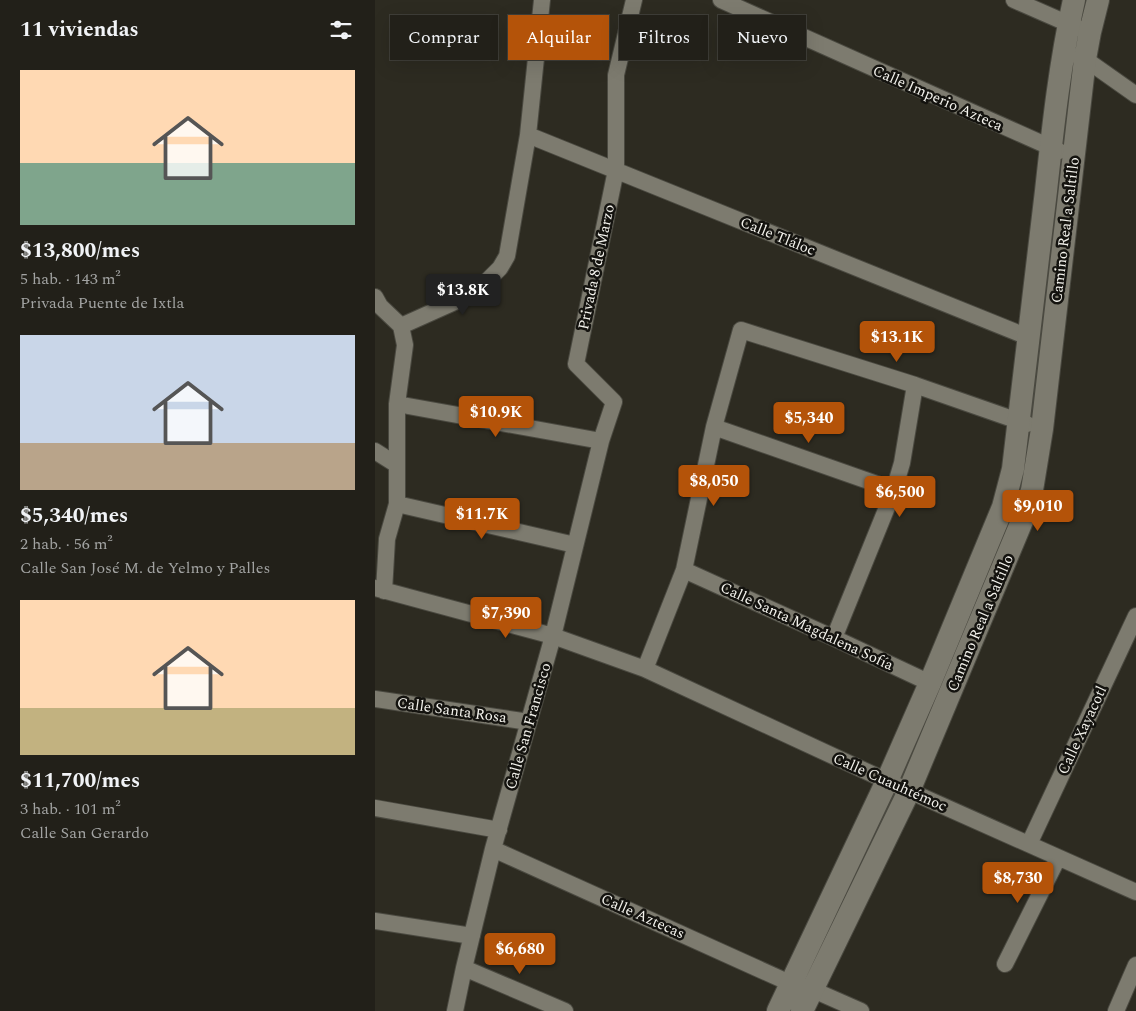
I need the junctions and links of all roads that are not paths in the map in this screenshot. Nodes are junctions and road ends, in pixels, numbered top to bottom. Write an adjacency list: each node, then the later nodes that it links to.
1 (542, 0): 11 (street)
2 (633, 0): 14 (street, Privada 8 de Marzo)
3 (721, 0): 12 (street, Calle Imperio Azteca)
4 (1014, 0): 7 (street)
5 (1074, 0): 7 (street, Camino Real a Saltillo)
6 (1098, 0): 8 (street, Camino Real a Saltillo)
7 (1068, 24): 8 (street); 9 (street, Camino Real a Saltillo)
8 (1089, 32): 9 (street, Camino Real a Saltillo)
9 (1074, 54): 10 (street); 12 (street, Camino Real a Saltillo); 13 (street, Camino Real a Saltillo)
10 (1136, 94)
11 (528, 135): 14 (street, Calle Tláloc); 16 (street)
12 (1051, 148): 13 (street, Calle Imperio Azteca); 17 (street, Camino Real a Saltillo)
13 (1073, 157): 23 (street, Camino Real a Saltillo)
14 (617, 170): 17 (street, Calle Tláloc); 18 (street, Privada 8 de Marzo)
15 (377, 305): 16 (street)
16 (401, 326): 20 (street)
17 (1028, 337): 21 (street, Camino Real a Saltillo)
18 (576, 364): 24 (street, Calle San Francisco)
19 (915, 385): 21 (street); 22 (street); 27 (street)
20 (397, 404): 24 (street); 26 (street)
21 (1019, 421): 23 (street); 36 (street, Camino Real a Saltillo)
22 (714, 427): 27 (street); 30 (street)
23 (1042, 429): 40 (street, Camino Real a Saltillo)
24 (601, 441): 29 (street, Calle San Francisco)
25 (375, 451): 26 (street)
26 (397, 465): 28 (street)
27 (894, 490): 34 (street)
28 (397, 504): 29 (street); 31 (street)
29 (575, 546): 33 (street, Calle San Francisco)
30 (684, 570): 34 (street, Calle Santa Magdalena Sofía); 35 (street)
31 (380, 590): 33 (street, Calle Cuauhtémoc)
32 (1136, 616): 43 (street, Calle Xayacotl)
33 (553, 636): 35 (street, Calle Cuauhtémoc); 38 (street, Calle San Francisco)
34 (834, 638): 36 (street, Calle Santa Magdalena Sofía)
35 (645, 670): 39 (street, Calle Cuauhtémoc)
36 (930, 683): 39 (street, Camino Real a Saltillo)
37 (375, 699): 38 (street, Calle Santa Rosa)
38 (529, 722): 42 (street, Calle San Francisco)
39 (887, 781): 40 (street, Calle Cuauhtémoc); 52 (street, Camino Real a Saltillo)
40 (909, 792): 43 (street, Calle Cuauhtémoc); 52 (street, Camino Real a Saltillo)
41 (375, 808): 42 (street)
42 (499, 830): 44 (street, Calle San Francisco)
43 (1029, 844): 45 (street, Calle Cuauhtémoc)
44 (493, 849): 48 (street, Calle San Francisco); 52 (street, Calle Aztecas)
45 (1058, 858): 46 (street, Calle Cuauhtémoc); 49 (street)
46 (1136, 892)
47 (375, 921): 48 (street)
48 (472, 936): 51 (street, Calle San Francisco)
49 (1005, 964)
50 (1136, 965): 58 (street)
51 (464, 968): 53 (street, Calle San Francisco); 54 (street)
52 (802, 987): 55 (street, Camino Real a Saltillo); 56 (street, Camino Real a Saltillo); 57 (street, Calle Aztecas)
53 (455, 1011)
54 (565, 1011)
55 (778, 1011)
56 (802, 1011)
57 (861, 1011)
58 (1116, 1011)

